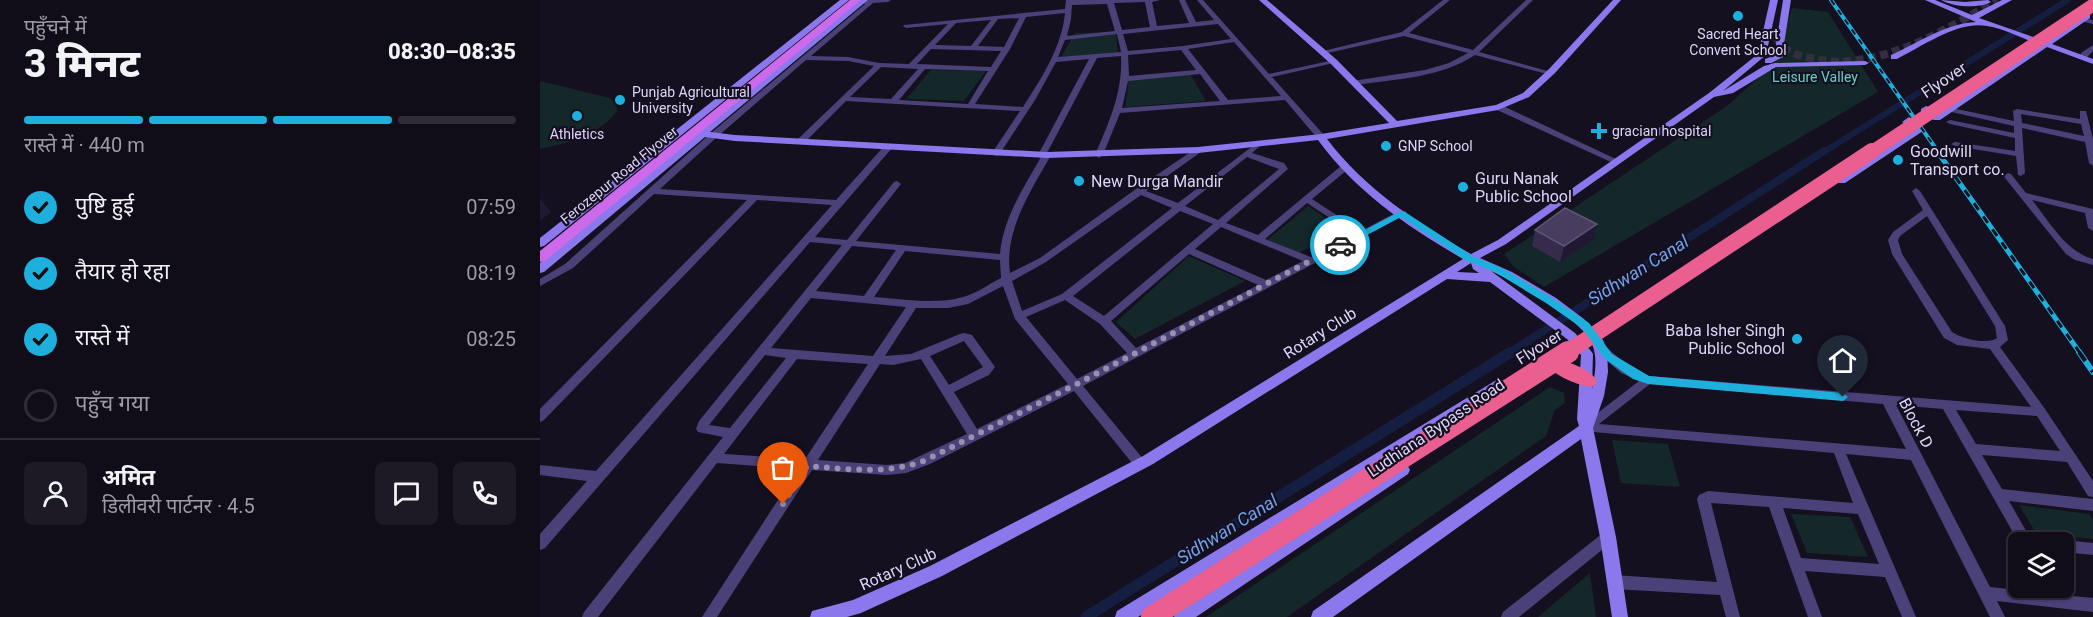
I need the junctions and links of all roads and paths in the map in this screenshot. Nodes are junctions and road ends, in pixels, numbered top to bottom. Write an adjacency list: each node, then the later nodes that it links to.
1 (888, 0): 14 (street)
2 (1148, 0): 3 (street); 16 (street); 30 (street)
3 (1157, 0)
4 (1182, 0): 27 (street)
5 (1200, 0): 25 (street)
6 (1263, 0): 43 (street)
7 (1447, 0): 32 (street)
8 (1530, 0): 44 (street)
9 (1617, 0): 61 (street)
10 (1774, 0): 56 (street, Rotary Club)
11 (1785, 0): 33 (street); 56 (street)
12 (1929, 0): 21 (street)
13 (2008, 0): 17 (street)
14 (856, 1): 49 (street); 50 (street); 120 (street); 123 (main road, Ferozepur Road Flyover); 126 (main road, Ferozepur Road Flyover)
15 (1946, 1): 17 (street); 21 (street)
16 (1110, 2): 18 (street); 31 (street)
17 (1990, 3): 21 (street); 28 (street)
18 (1069, 5): 22 (street); 35 (street)
19 (2089, 8): 20 (street); 26 (street); 34 (street); 37 (street); 193 (highway, Flyover, bridge)
20 (2093, 12)
21 (1971, 14): 28 (street)
22 (1023, 16): 23 (street); 42 (street)
23 (996, 18): 24 (street); 40 (street)
24 (954, 22): 29 (street); 38 (street)
25 (1218, 22): 27 (street); 36 (street)
26 (2093, 22)
27 (1193, 24): 30 (street)
28 (2000, 25): 34 (street); 48 (street)
29 (906, 26)
30 (1154, 28): 31 (street)
31 (1118, 32): 35 (street); 45 (street)
32 (1404, 34): 43 (street); 44 (street)
33 (1776, 37)
34 (2035, 37): 37 (street); 73 (street)
35 (1063, 38): 51 (street)
36 (1236, 40): 41 (street); 62 (street)
37 (2049, 43): 46 (street); 52 (street); 73 (street)
38 (930, 47): 40 (street); 57 (street)
39 (2093, 47): 46 (street)
40 (973, 48): 42 (street)
41 (1183, 48): 45 (street); 60 (street)
42 (1006, 49): 59 (street)
43 (1323, 52): 53 (street)
44 (1474, 52): 61 (street); 64 (street)
45 (1125, 54): 47 (street); 63 (street)
46 (2084, 55): 52 (street)
47 (1094, 57): 51 (street); 95 (street)
48 (1894, 57)
49 (794, 58): 50 (street); 84 (street)
50 (805, 58): 55 (street); 81 (street)
51 (1053, 60): 72 (street)
52 (2093, 61)
53 (1334, 62): 62 (street); 64 (street)
54 (1865, 63): 65 (street)
55 (879, 65): 57 (street); 67 (street)
56 (1749, 65): 65 (street, Rotary Club)
57 (911, 66): 58 (street)
58 (924, 66): 59 (street); 68 (street)
59 (994, 69): 70 (street)
60 (1201, 72): 63 (street); 69 (street)
61 (1551, 73): 71 (street)
62 (1268, 75): 66 (street)
63 (1125, 79): 74 (street)
64 (1355, 83): 79 (street)
65 (1712, 95): 97 (street, Rotary Club)
66 (1287, 98): 69 (street); 82 (street)
67 (844, 99): 68 (street); 87 (street)
68 (893, 102): 70 (street)
69 (1225, 102): 74 (street)
70 (970, 106): 72 (street)
71 (1498, 106): 79 (street); 97 (street)
72 (1024, 109): 92 (street)
73 (1950, 109): 78 (street)
74 (1118, 111): 96 (street)
75 (2083, 113): 77 (street)
76 (1950, 122): 83 (street)
77 (2085, 123): 78 (street); 86 (street)
78 (2017, 124): 83 (street); 86 (street)
79 (1396, 125): 82 (street)
80 (1920, 129): 142 (street, Ludhiana Bypass Road)
81 (714, 135): 84 (street); 85 (street)
82 (1321, 136): 88 (street); 99 (street)
83 (2018, 136): 94 (street)
84 (704, 138): 85 (street); 103 (street); 130 (street)
85 (735, 138): 87 (street)
86 (2091, 141): 98 (street)
87 (800, 142): 90 (street)
88 (1258, 144): 91 (street); 93 (street)
89 (1955, 144): 94 (street)
90 (889, 146): 92 (street); 109 (street)
91 (1198, 150): 96 (street); 104 (street)
92 (996, 153): 95 (street)
93 (1248, 154): 110 (street); 114 (street)
94 (2019, 154): 100 (street)
95 (1045, 155): 96 (street); 125 (street)
96 (1099, 155)
97 (1616, 161): 121 (street, Rotary Club)
98 (2093, 163)
99 (1344, 168): 108 (street); 113 (street)
100 (2021, 173)
101 (2008, 176): 106 (street)
102 (897, 184): 119 (street)
103 (654, 191): 107 (street); 134 (street)
104 (1139, 191): 110 (street); 133 (street)
105 (1916, 191): 111 (street)
106 (2023, 195): 112 (street); 129 (street)
107 (754, 198): 109 (street); 158 (street)
108 (1308, 200): 116 (street); 118 (street)
109 (839, 203): 117 (street)
110 (1179, 207): 114 (street); 137 (street)
111 (1927, 211): 144 (street); 144 (street)
112 (2091, 211): 115 (street)
113 (1402, 213): 116 (street); 127 (street)
114 (1219, 223): 118 (street); 124 (street)
115 (2093, 228)
116 (1360, 235): 128 (street)
117 (807, 239): 119 (street); 170 (street)
118 (1259, 239): 128 (street)
119 (849, 243): 122 (street); 136 (street)
120 (540, 244)
121 (1495, 246): 127 (street, Rotary Club); 131 (street)
122 (902, 248): 125 (street); 138 (street)
123 (540, 250)
124 (1188, 250): 135 (street); 141 (street)
125 (1003, 257): 133 (street)
126 (540, 258)
127 (1470, 259): 131 (street); 132 (street, Rotary Club)
128 (1310, 260): 135 (street)
129 (2093, 262)
130 (540, 269)
131 (1497, 274): 132 (street); 142 (street); 143 (street)
132 (1444, 275): 167 (street, Rotary Club)
133 (1006, 280): 139 (street); 140 (street)
134 (540, 283)
135 (1265, 284): 146 (street)
136 (809, 294): 138 (street); 145 (street)
137 (1066, 296): 140 (street); 141 (street)
138 (867, 299): 139 (street)
139 (913, 303): 149 (street)
140 (1019, 316): 153 (street)
141 (1104, 321): 146 (street)
142 (1593, 336): 143 (street, Ludhiana Bypass Road); 151 (street); 159 (street)
143 (1577, 341): 150 (street, Ludhiana Bypass Road); 152 (street); 192 (street)
144 (1993, 346): 157 (street)
145 (763, 351): 148 (street); 160 (street)
146 (1134, 353): 153 (street)
147 (923, 354): 149 (street); 154 (street); 154 (street)
148 (794, 356): 149 (street); 160 (street)
149 (876, 360): 168 (street)
150 (1558, 366): 152 (highway); 194 (street, Ludhiana Bypass Road)
151 (1648, 380): 155 (street, Block D); 159 (street)
152 (1587, 381): 159 (street)
153 (1075, 385): 161 (street); 167 (street)
154 (948, 390): 161 (street)
155 (1887, 400): 156 (street); 164 (street, Block D)
156 (1947, 405): 157 (street); 163 (street)
157 (2041, 412): 165 (street)
158 (540, 417)
159 (1586, 428): 162 (street); 177 (street); 195 (street)
160 (733, 433): 166 (street)
161 (974, 434): 168 (street)
162 (1838, 449): 164 (street); 175 (street)
163 (1973, 449): 165 (street); 172 (street)
164 (1914, 455): 185 (street, Block D)
165 (2070, 457): 171 (street)
166 (713, 458): 168 (street); 189 (street)
167 (1140, 464): 191 (street, Rotary Club)
168 (807, 466): 190 (street)
169 (540, 470): 170 (street)
170 (598, 477): 178 (street)
171 (2093, 492)
172 (1999, 494): 174 (street); 176 (street)
173 (1774, 503): 175 (street); 181 (street); 184 (street)
174 (2093, 505)
175 (1862, 509): 182 (street)
176 (2022, 532)
177 (1608, 537): 183 (street); 196 (street)
178 (540, 544)
179 (2074, 547): 180 (street)
180 (2093, 549)
181 (1796, 564): 182 (street); 199 (street)
182 (1890, 571): 200 (street)
183 (1614, 582): 184 (street); 197 (street)
184 (1726, 589): 198 (street)
185 (1986, 593): 186 (street); 201 (street, Block D)
186 (2008, 593)
187 (2068, 598): 188 (street)
188 (2093, 605)
189 (589, 617)
190 (709, 617)
191 (818, 617)
192 (1123, 617)
193 (1152, 617)
194 (1182, 617)
195 (1318, 617)
196 (1508, 617)
197 (1620, 617)
198 (1733, 617)
199 (1815, 617)
200 (1909, 617)
201 (1998, 617)

